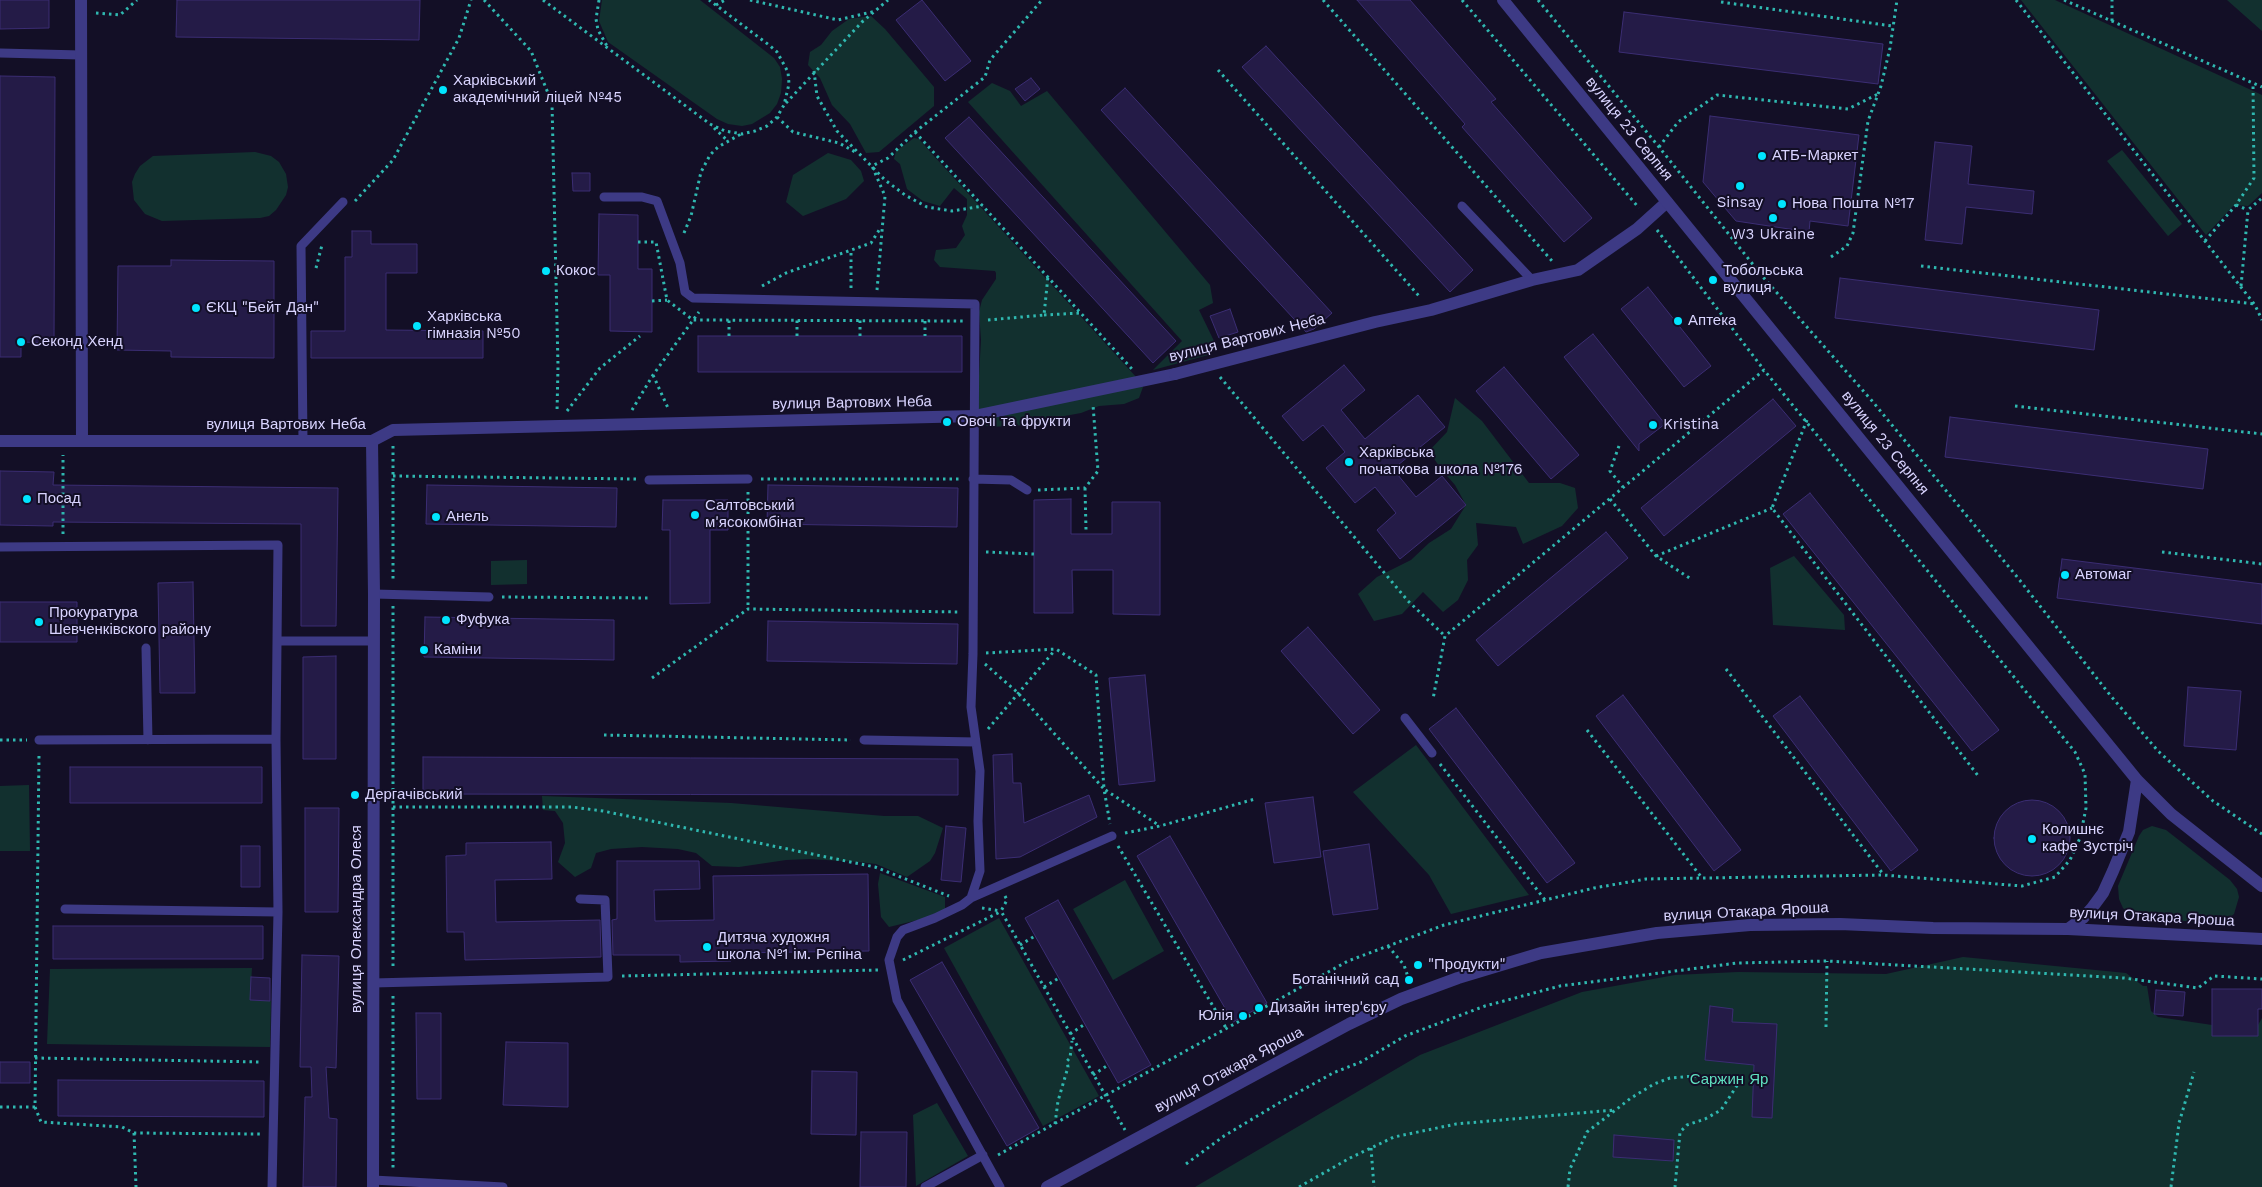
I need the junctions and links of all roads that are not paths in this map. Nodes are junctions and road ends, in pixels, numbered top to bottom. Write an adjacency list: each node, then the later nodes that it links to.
1 (1503, 0): 6 (street, вулиця 23 Серпня)
2 (81, 6): 4 (street)
3 (0, 52): 4 (lane)
4 (81, 54): 12 (street)
5 (604, 197): 10 (lane)
6 (1668, 202): 9 (street, вулиця Вартових Неба); 32 (street, вулиця 23 Серпня)
7 (346, 204): 14 (lane)
8 (1462, 206): 9 (lane)
9 (1532, 280): 10 (street, вулиця Вартових Неба)
10 (974, 416): 13 (street, вулиця Вартових Неба); 16 (lane)
11 (0, 441): 12 (street, вулиця Вартових Неба)
12 (82, 441): 14 (street, вулиця Вартових Неба)
13 (372, 441): 14 (street, вулиця Вартових Неба); 20 (street, вулиця Олександра Олеся)
14 (303, 442)
15 (748, 479): 17 (lane)
16 (973, 479): 18 (lane); 30 (lane)
17 (650, 480)
18 (1027, 490)
19 (0, 547): 23 (lane)
20 (374, 594): 21 (lane); 22 (street, вулиця Олександра Олеся)
21 (489, 596)
22 (374, 640): 23 (lane); 41 (street, вулиця Олександра Олеся)
23 (277, 641): 26 (lane)
24 (146, 648): 28 (lane)
25 (1405, 718): 31 (lane)
26 (276, 739): 28 (lane); 38 (lane)
27 (39, 740): 28 (lane)
28 (148, 740)
29 (864, 740): 30 (lane)
30 (976, 742): 35 (lane)
31 (1432, 754)
32 (2137, 780): 34 (street, вулиця 23 Серпня); 39 (street)
33 (1112, 836): 35 (lane)
34 (2262, 886)
35 (972, 898): 42 (lane)
36 (580, 899): 41 (lane)
37 (66, 909): 38 (lane)
38 (278, 912): 45 (lane)
39 (2068, 928): 40 (street, вулиця Отакара Яроша); 49 (street, вулиця Отакара Яроша)
40 (2262, 939)
41 (373, 983): 43 (street, вулиця Олександра Олеся)
42 (985, 1158): 47 (lane); 48 (lane)
43 (373, 1183): 44 (lane)
44 (470, 1186): 46 (lane)
45 (272, 1187)
46 (503, 1187)
47 (925, 1187)
48 (1000, 1187)
49 (1046, 1187)

